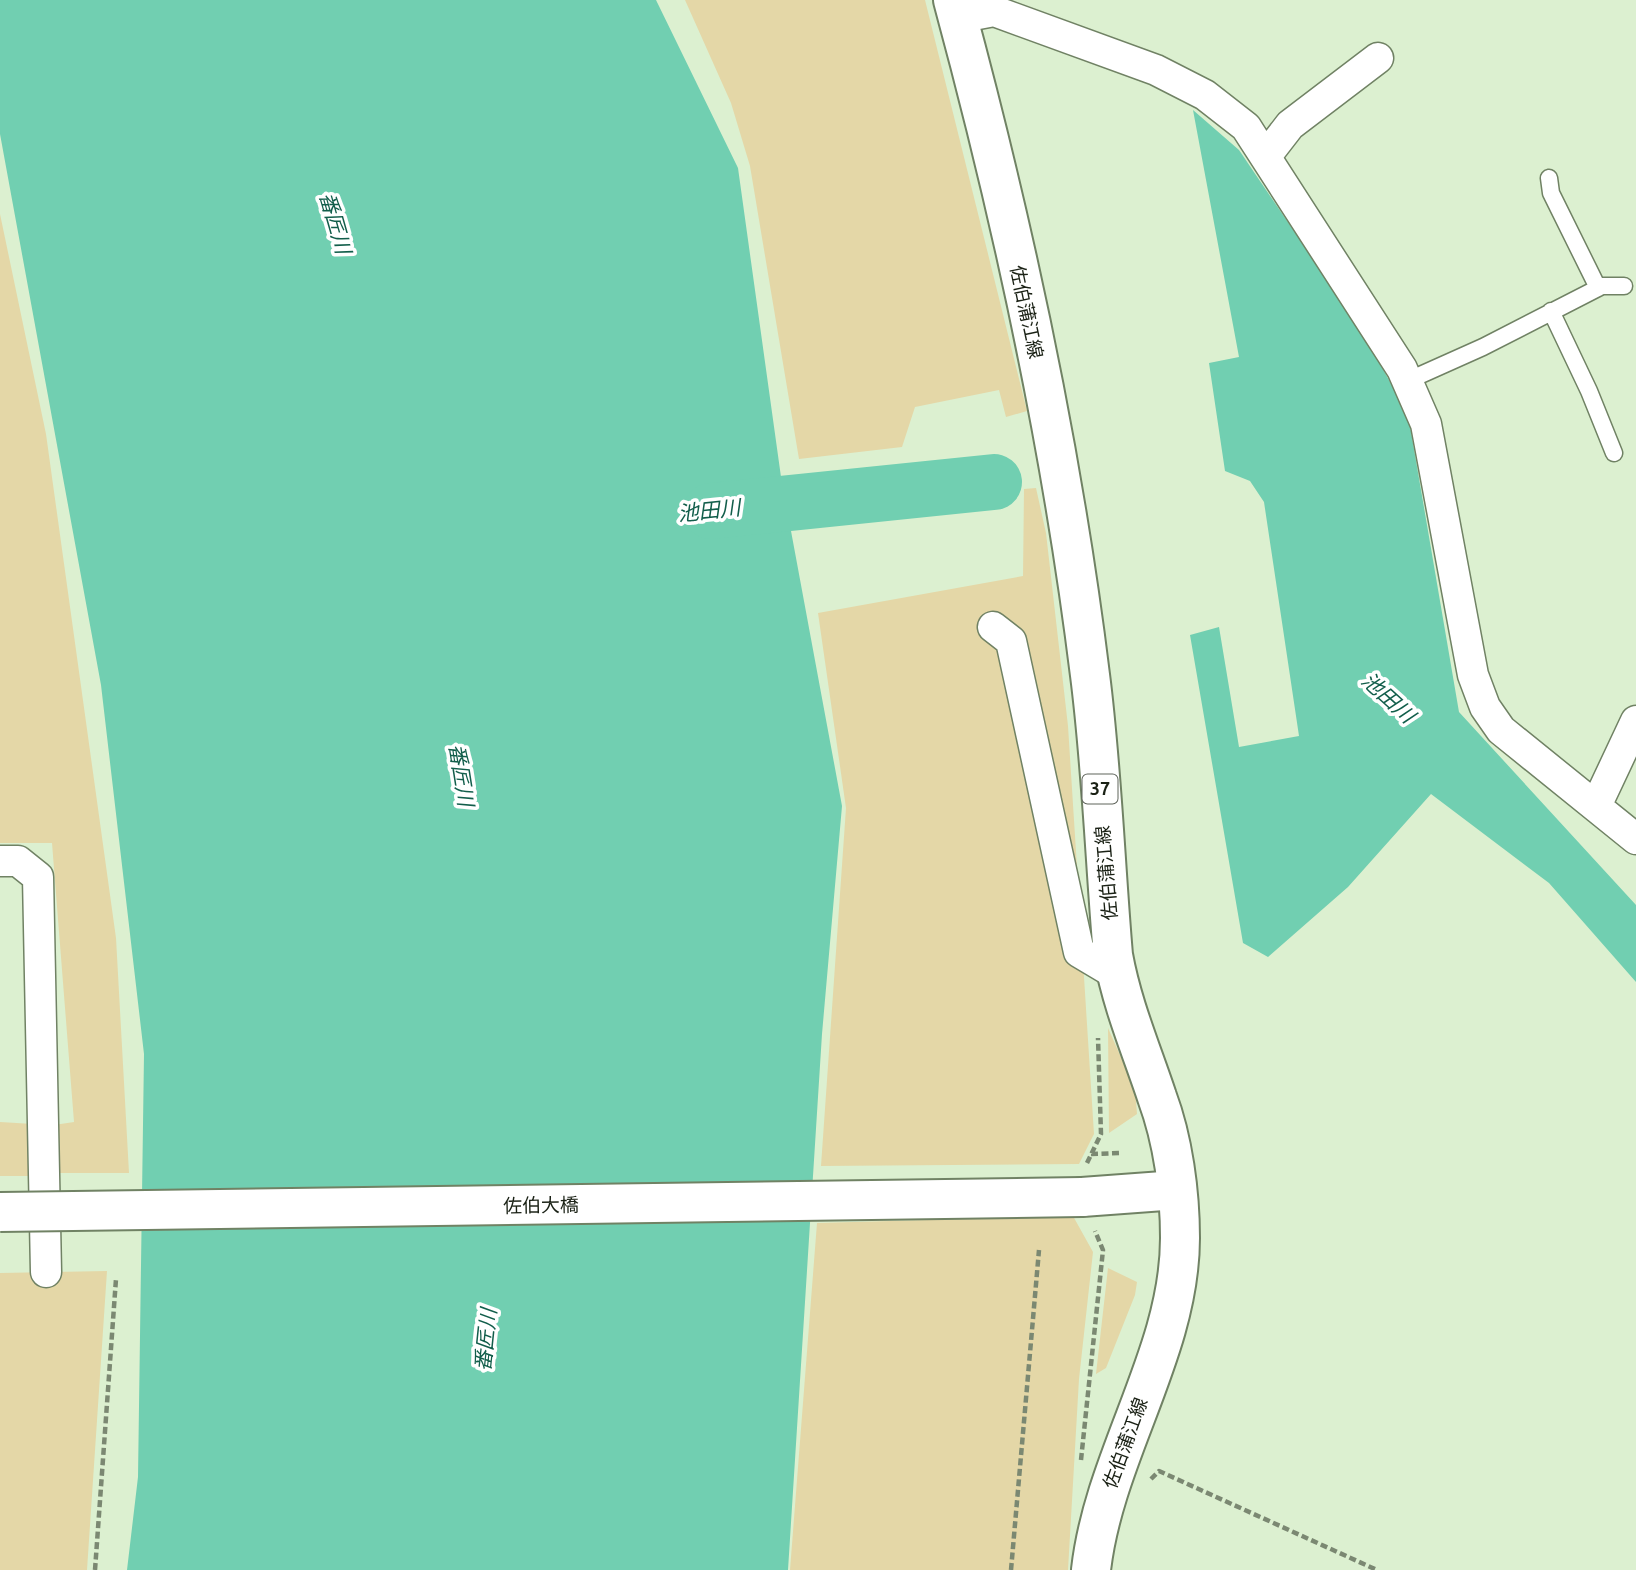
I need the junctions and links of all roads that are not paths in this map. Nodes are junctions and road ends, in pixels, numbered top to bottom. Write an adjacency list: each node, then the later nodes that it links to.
1 (955, 9): 3 (street); 15 (main road, 佐伯蒲江線 / 37)
2 (1378, 58): 3 (street)
3 (1266, 156): 8 (street)
4 (1549, 178): 6 (lane)
5 (1624, 286): 6 (lane)
6 (1598, 288): 7 (lane)
7 (1551, 311): 8 (lane); 9 (lane)
8 (1407, 381): 12 (street)
9 (1614, 453)
10 (993, 627): 15 (street)
11 (1636, 721): 12 (street)
12 (1596, 806): 13 (street)
13 (1635, 837)
14 (0, 861): 18 (street)
15 (1116, 974): 16 (main road, 佐伯蒲江線 / 37)
16 (1177, 1190): 17 (main road, 佐伯大橋, bridge); 19 (main road, 佐伯蒲江線 / 37)
17 (0, 1212)
18 (46, 1272)
19 (1091, 1570)

